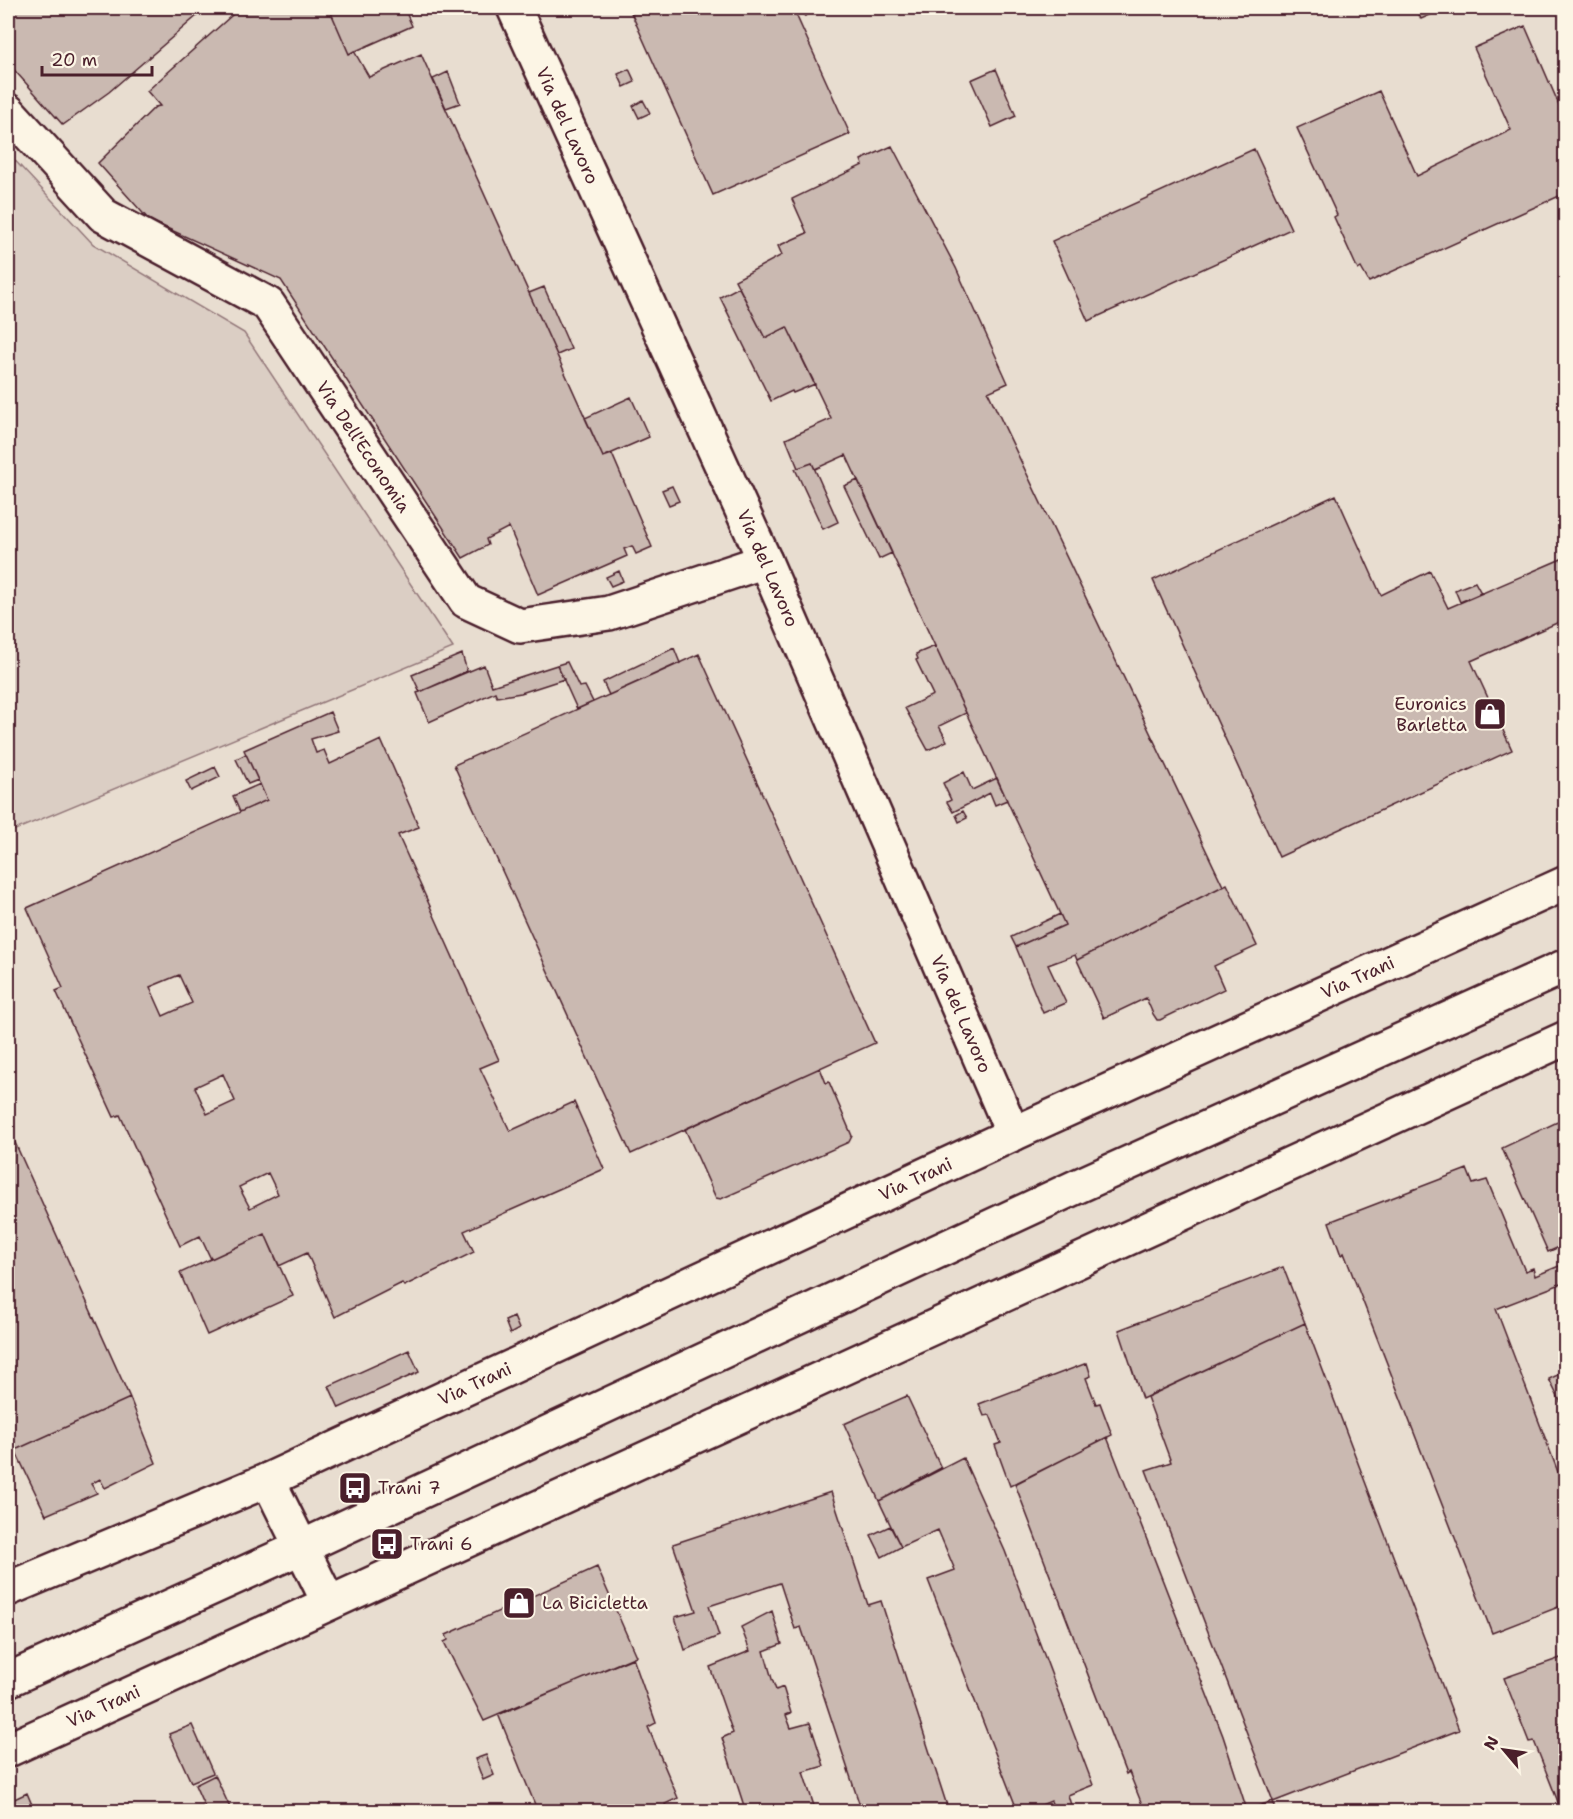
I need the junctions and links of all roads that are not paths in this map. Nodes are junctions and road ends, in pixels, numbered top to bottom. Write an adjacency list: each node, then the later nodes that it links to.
1 (514, 8): 3 (street, Via del Lavoro)
2 (8, 111): 3 (street, Via Dell'Economia)
3 (765, 561): 7 (street, Via del Lavoro)
4 (1566, 883): 7 (street, Via Trani)
5 (1566, 966): 9 (street)
6 (1566, 1038): 11 (street, Via Trani)
7 (1013, 1134): 8 (street, Via Trani)
8 (268, 1480): 9 (street); 10 (street, Via Trani)
9 (300, 1548): 11 (street); 12 (street)
10 (8, 1589)
11 (329, 1603): 13 (street, Via Trani)
12 (8, 1680)
13 (8, 1750)

